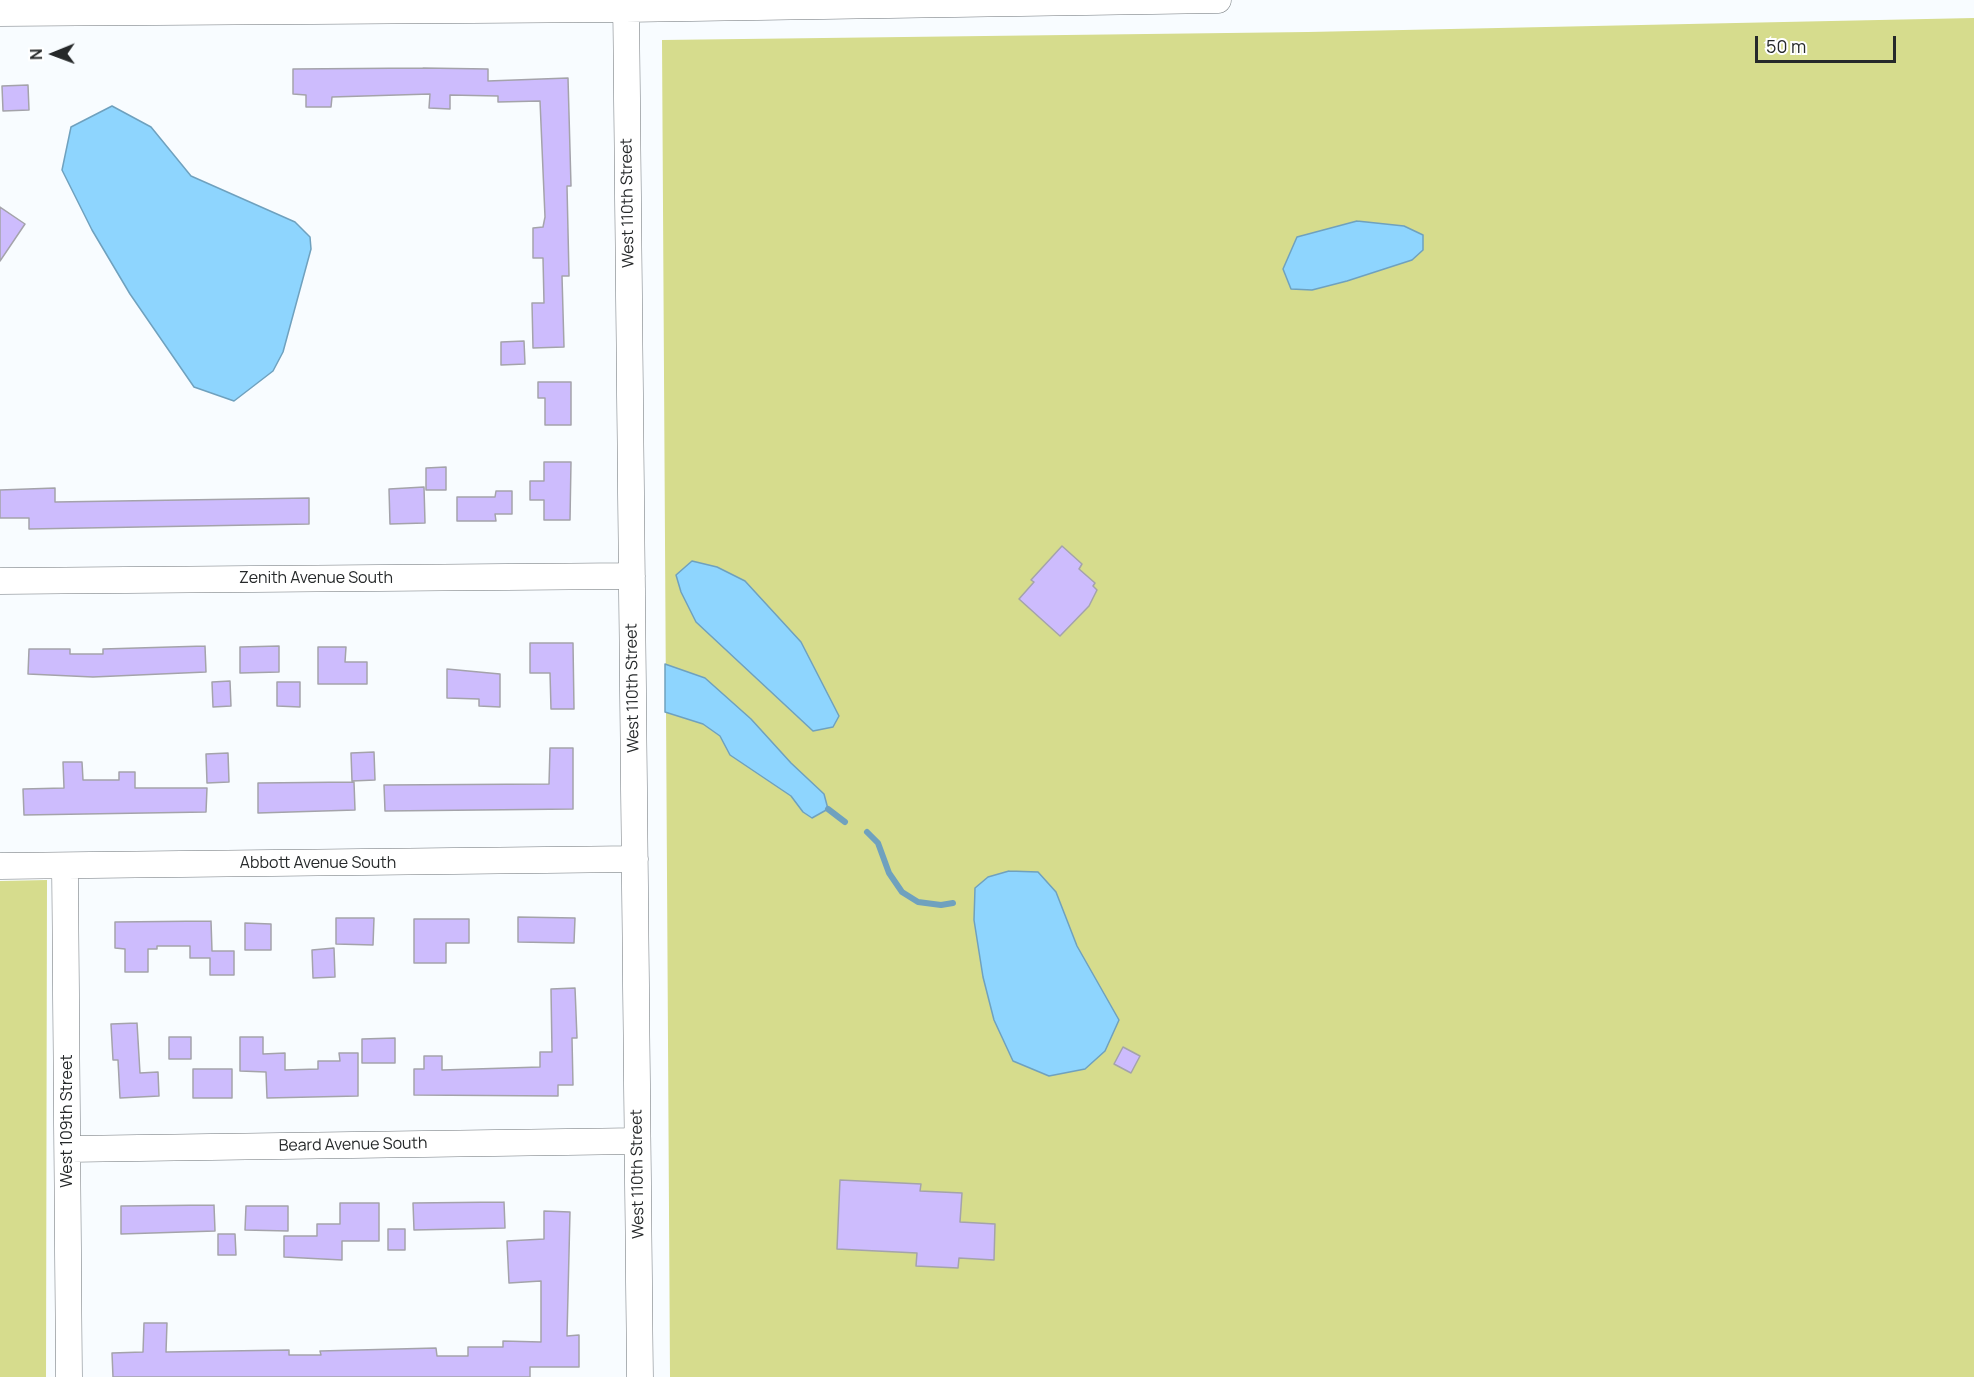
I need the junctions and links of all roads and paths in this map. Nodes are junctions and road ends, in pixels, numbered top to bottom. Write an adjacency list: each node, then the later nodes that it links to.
1 (1218, 0): 2 (street)
2 (626, 4): 3 (street); 4 (street, West 110th Street)
3 (0, 13)
4 (632, 576): 5 (street, Zenith Avenue South); 6 (street, West 110th Street)
5 (0, 581)
6 (635, 859): 8 (street, Abbott Avenue South); 9 (street, West 110th Street)
7 (0, 866): 8 (street, Abbott Avenue South)
8 (65, 866): 10 (street, West 109th Street)
9 (638, 1141): 10 (street, Beard Avenue South); 12 (street, West 110th Street)
10 (68, 1149): 11 (street, West 109th Street)
11 (69, 1377)
12 (640, 1377)

